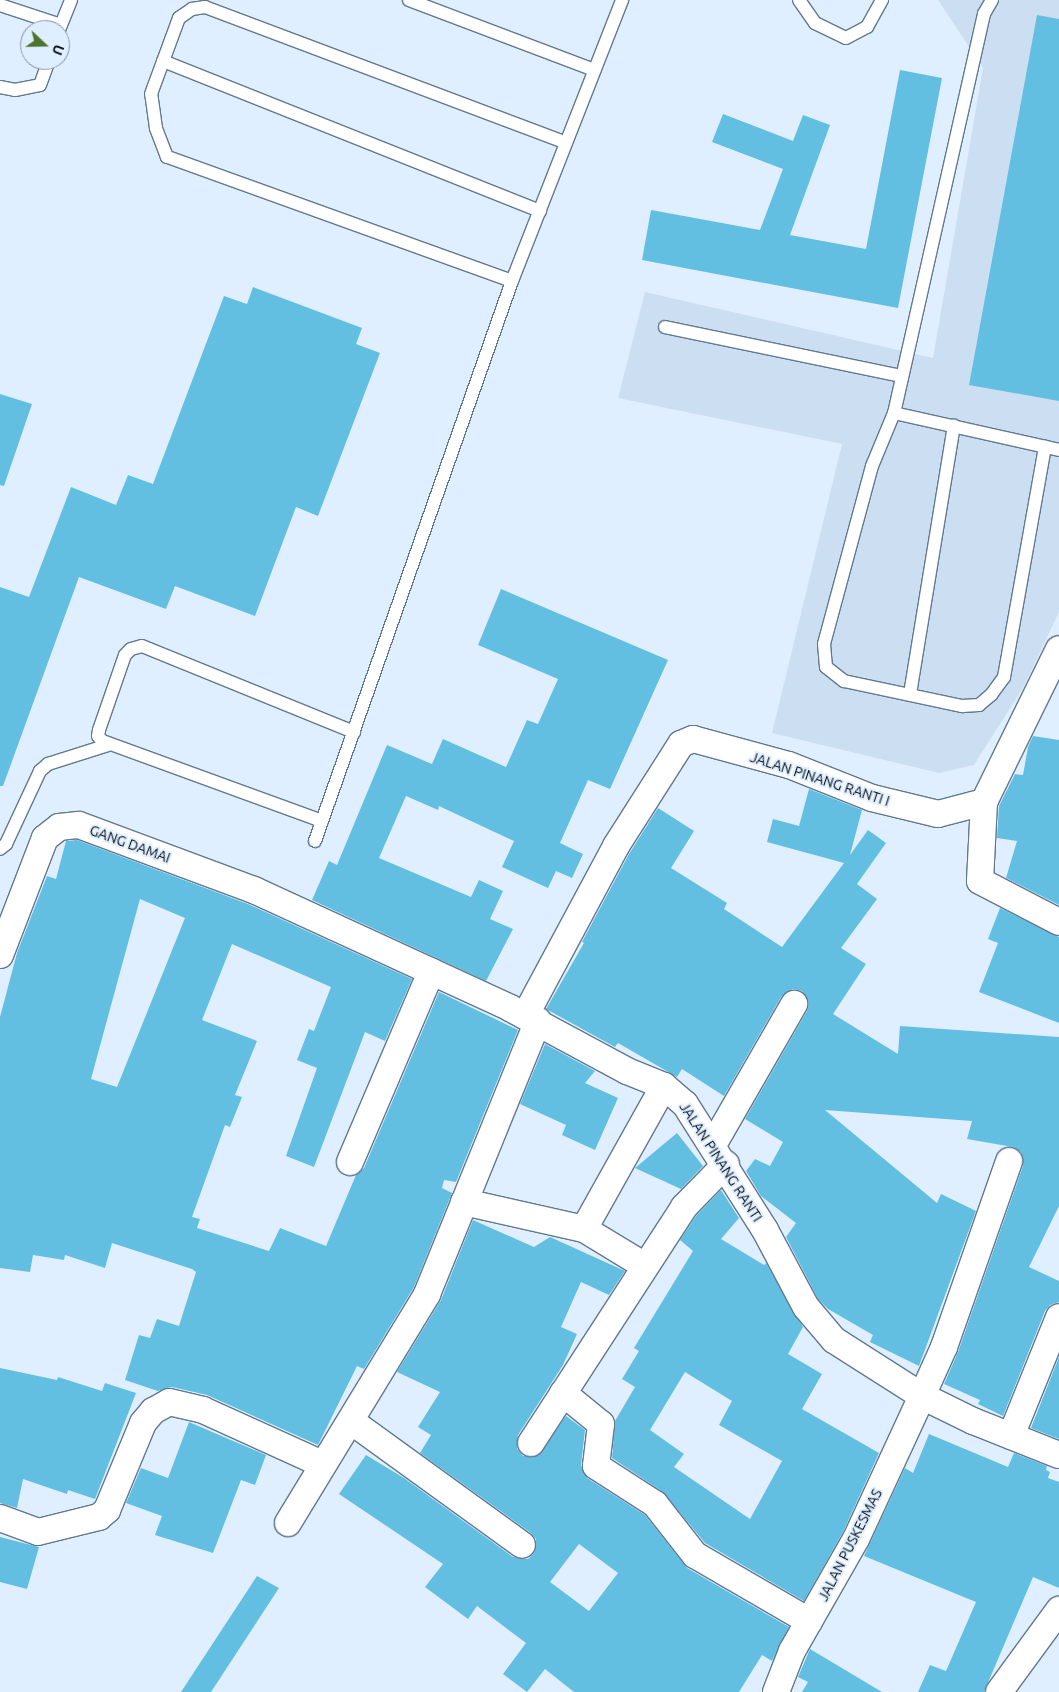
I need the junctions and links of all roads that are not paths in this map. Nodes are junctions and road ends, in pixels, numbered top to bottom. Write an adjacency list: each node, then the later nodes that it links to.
1 (72, 0): 9 (lane)
2 (409, 0): 12 (lane)
3 (622, 0): 12 (lane)
4 (800, 0): 5 (lane)
5 (882, 0)
6 (992, 0): 18 (lane)
7 (0, 5): 8 (lane)
8 (39, 20)
9 (63, 20)
10 (163, 60): 14 (lane); 15 (lane); 16 (lane)
11 (46, 70): 13 (lane)
12 (594, 70): 14 (lane)
13 (0, 88)
14 (565, 142): 15 (lane)
15 (540, 211): 16 (lane)
16 (512, 281): 25 (lane)
17 (665, 327): 18 (lane)
18 (902, 376): 19 (lane)
19 (894, 413): 20 (lane); 24 (lane)
20 (954, 426): 21 (lane); 24 (lane)
21 (1046, 447): 22 (lane); 24 (lane)
22 (1059, 450)
23 (1059, 649): 27 (street)
24 (910, 694)
25 (354, 732): 26 (lane); 28 (lane)
26 (108, 745): 28 (lane); 30 (lane)
27 (984, 802): 31 (street); 36 (street, JALAN PINANG RANTI I)
28 (322, 820): 29 (lane)
29 (315, 841)
30 (0, 848)
31 (1059, 922)
32 (332, 926): 33 (street, GANG DAMAI); 34 (street, JALAN PINANG RANTI)
33 (0, 955)
34 (431, 972): 36 (street, JALAN PINANG RANTI); 40 (street)
35 (794, 1004): 38 (street)
36 (531, 1019): 37 (street, JALAN PINANG RANTI); 41 (street, JALAN PINANG RANTI I)
37 (664, 1086): 38 (street, JALAN PINANG RANTI); 42 (street)
38 (719, 1155): 43 (street); 46 (street, JALAN PINANG RANTI)
39 (1009, 1161): 46 (street, JALAN PUSKESMAS)
40 (350, 1162)
41 (464, 1202): 42 (street); 47 (street, JALAN PINANG RANTI I)
42 (584, 1229): 43 (street)
43 (645, 1266): 45 (street)
44 (1059, 1317): 48 (street)
45 (563, 1393): 49 (street); 56 (street)
46 (922, 1396): 48 (street, JALAN PINANG RANTI); 56 (street, JALAN PUSKESMAS)
47 (351, 1421): 51 (street, JALAN PINANG RANTI I); 54 (street)
48 (1011, 1436): 50 (street, JALAN PINANG RANTI)
49 (531, 1443)
50 (1059, 1455)
51 (322, 1464): 52 (street); 53 (street, JALAN PINANG RANTI I)
52 (0, 1518)
53 (288, 1523)
54 (522, 1545)
55 (1059, 1610): 58 (street)
56 (809, 1621): 57 (street, JALAN PUSKESMAS)
57 (776, 1692)
58 (999, 1692)

